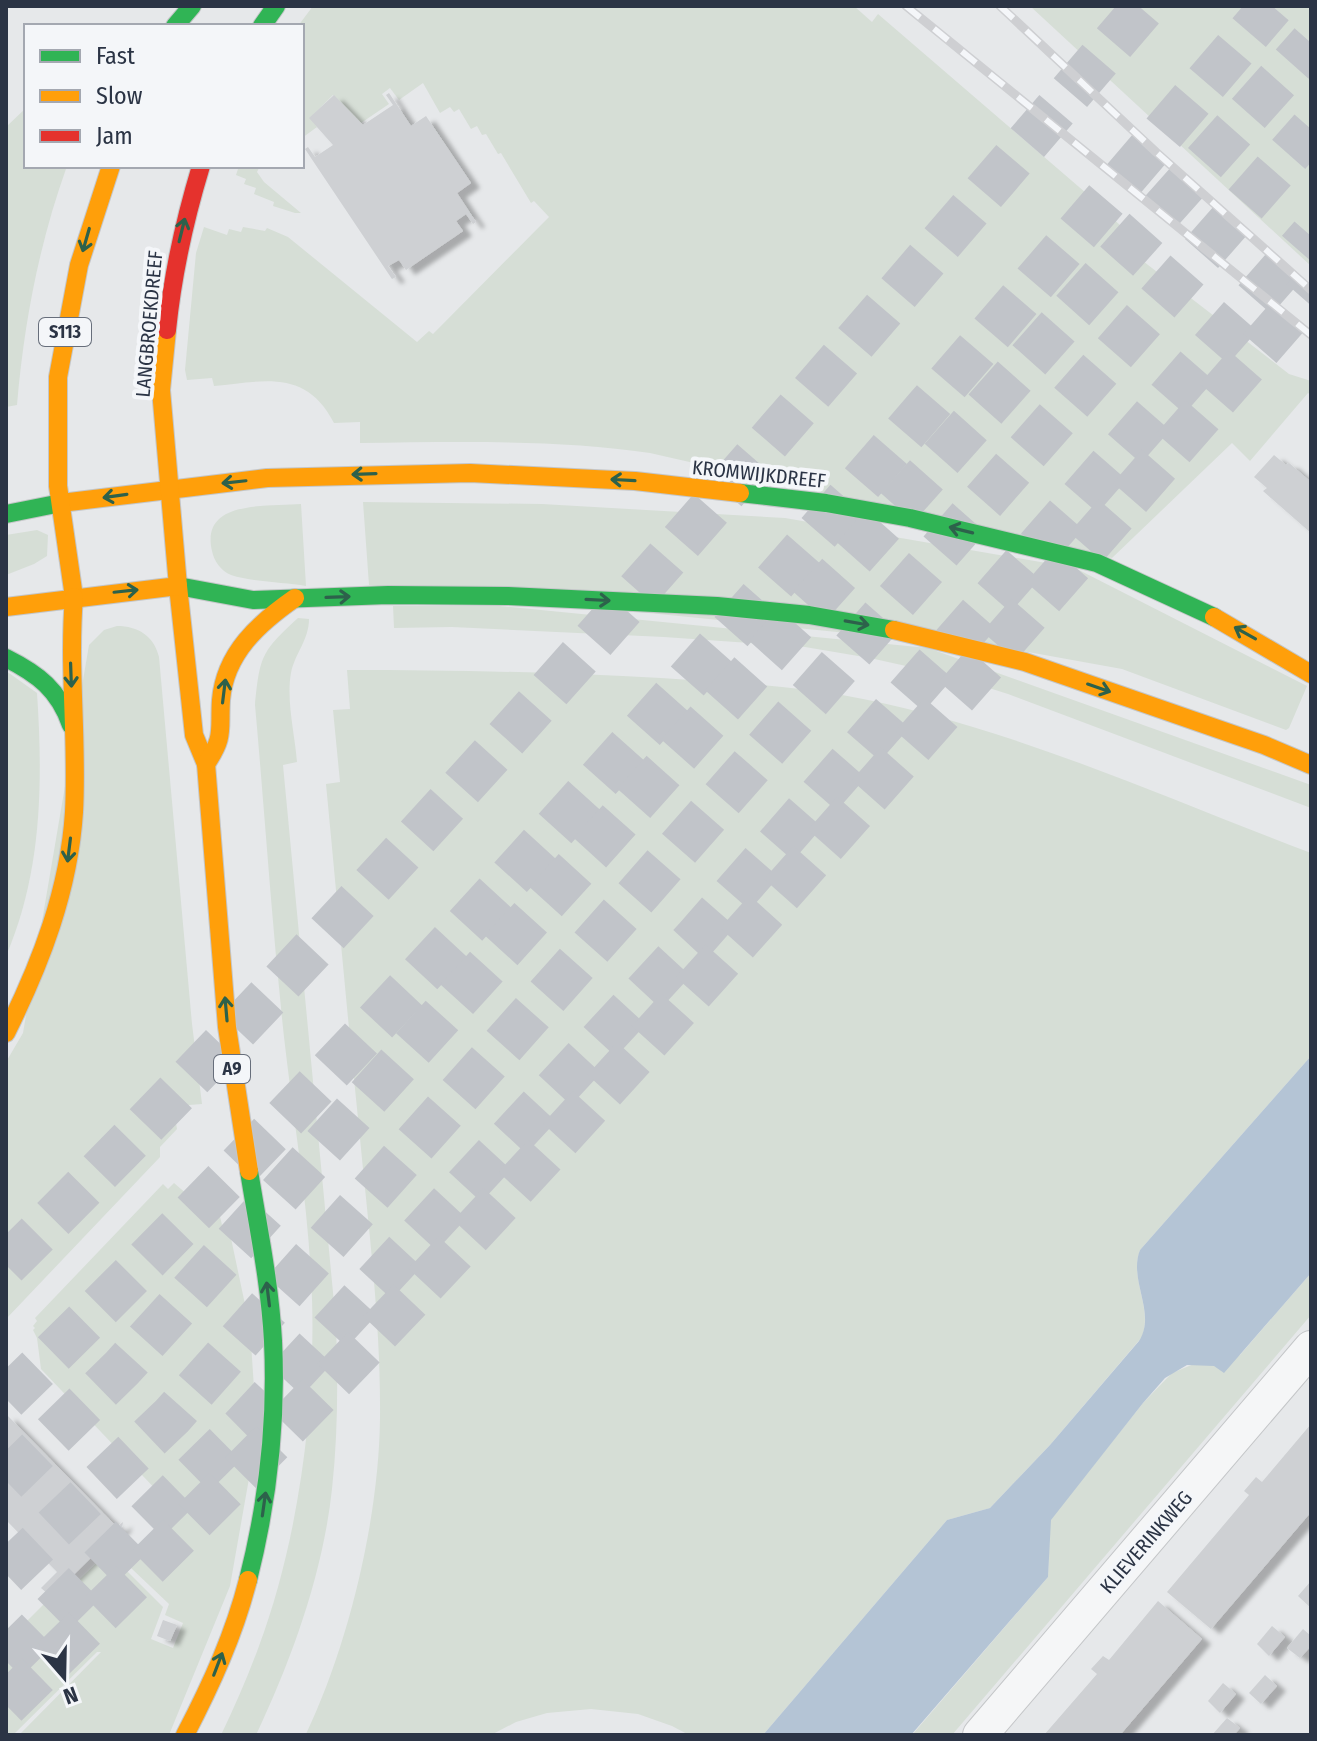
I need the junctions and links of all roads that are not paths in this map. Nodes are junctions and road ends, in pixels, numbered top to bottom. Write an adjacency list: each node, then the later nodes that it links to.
1 (192, 6): 3 (main road)
2 (276, 6): 4 (main road)
3 (177, 24)
4 (263, 24)
5 (110, 168): 8 (main road, S113, one-way to 8)
6 (200, 168): 7 (main road, LANGBROEKDREEF, one-way to 6)
7 (169, 488): 8 (main road, KROMWIJKDREEF, one-way to 8); 10 (main road, LANGBROEKDREEF); 15 (main road, KROMWIJKDREEF, one-way to 7)
8 (61, 503): 9 (main road, KROMWIJKDREEF); 11 (main road, S113)
9 (6, 514)
10 (178, 586): 11 (main road, one-way to 10); 12 (main road); 17 (main road, A9)
11 (74, 597): 13 (main road); 16 (main road, one-way to 16)
12 (295, 598): 17 (main road, one-way to 12); 18 (main road, one-way to 18)
13 (6, 607)
14 (6, 658): 16 (main road)
15 (1311, 674)
16 (73, 729): 19 (main road, one-way to 19)
17 (206, 764): 21 (main road, A9, one-way to 17)
18 (1311, 765)
19 (6, 1033)
20 (1311, 1348): 22 (street, KLIEVERINKWEG)
21 (185, 1735)
22 (980, 1735)

